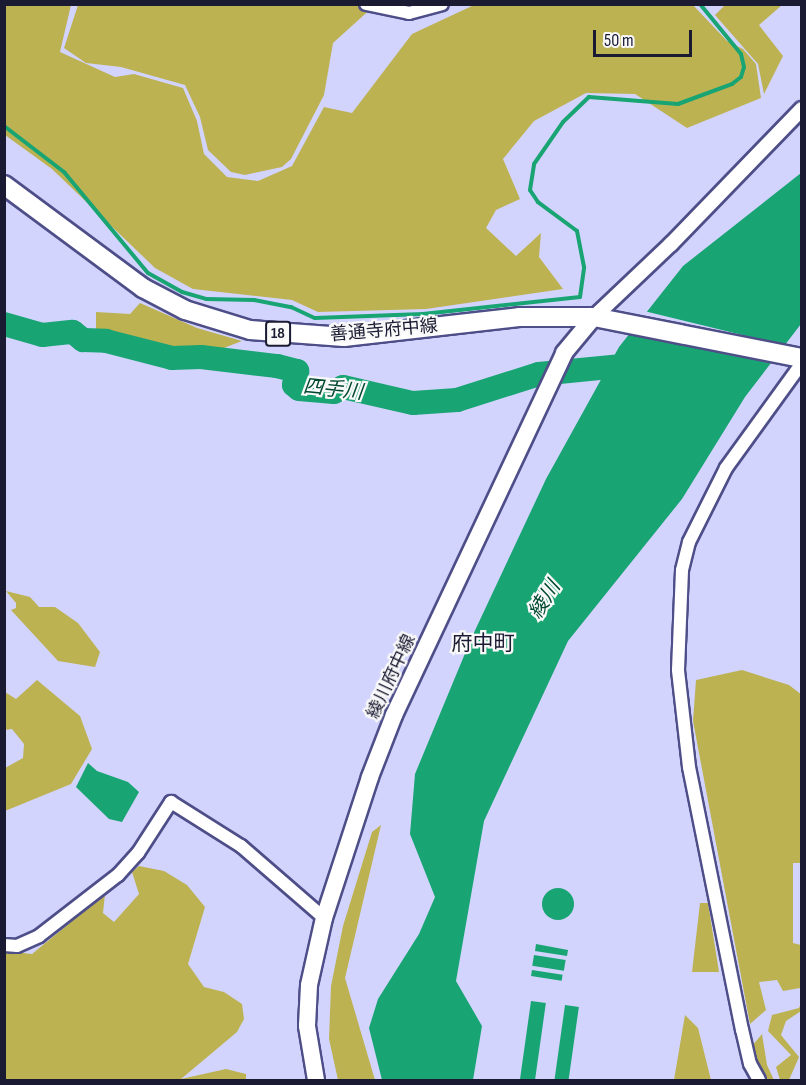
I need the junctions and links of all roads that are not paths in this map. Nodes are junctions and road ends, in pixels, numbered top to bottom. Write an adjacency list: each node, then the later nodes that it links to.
1 (366, 4): 2 (street)
2 (442, 4)
3 (801, 109): 5 (street)
4 (4, 185): 5 (main road, 善通寺府中線 / 18)
5 (594, 317): 6 (main road, 善通寺府中線 / 18); 7 (main road, 綾川府中線)
6 (797, 359): 10 (street)
7 (324, 918): 8 (street); 9 (main road, 綾川府中線)
8 (4, 945)
9 (316, 1080)
10 (759, 1080)

